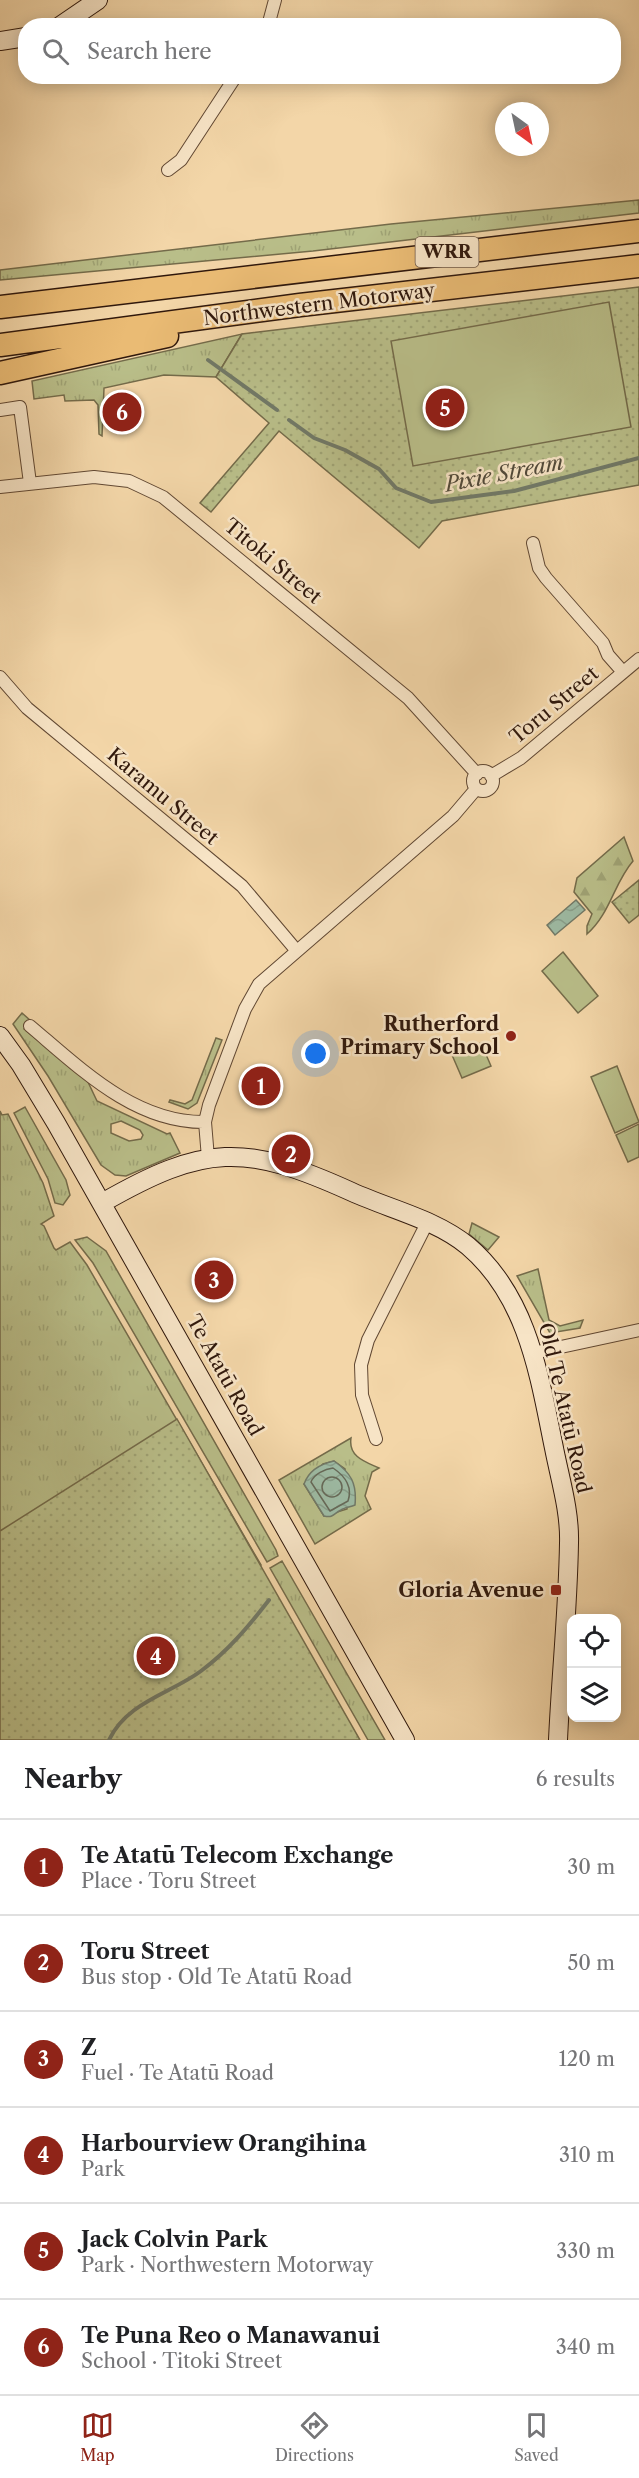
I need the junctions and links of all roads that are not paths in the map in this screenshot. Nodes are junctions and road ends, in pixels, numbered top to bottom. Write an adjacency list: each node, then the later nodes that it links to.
1 (98, 0): 3 (street)
2 (275, 0): 4 (street)
3 (72, 18)
4 (270, 18)
5 (18, 38): 6 (street)
6 (0, 41)
7 (231, 84): 8 (street)
8 (168, 170)
9 (639, 231): 11 (highway, Northwestern Motorway / WRR)
10 (639, 266): 13 (highway, Northwestern Motorway / WRR)
11 (254, 276): 12 (highway); 14 (highway, Northwestern Motorway / WRR)
12 (0, 295)
13 (300, 305): 15 (highway, Northwestern Motorway / WRR); 16 (highway)
14 (0, 307)
15 (0, 345)
16 (0, 372)
17 (0, 410): 18 (street)
18 (30, 483): 19 (street, Titoki Street); 24 (street, Titoki Street)
19 (0, 487)
20 (533, 543): 22 (street)
21 (639, 658): 22 (street, Toru Street)
22 (623, 672): 25 (street, Toru Street)
23 (0, 676): 27 (street, Karamu Street)
24 (477, 774): 25 (street); 26 (street)
25 (491, 776): 26 (street)
26 (476, 789): 27 (street)
27 (296, 950): 30 (street)
28 (30, 1026): 30 (street)
29 (0, 1036): 32 (street, Te Atatū Road)
30 (205, 1122): 31 (street)
31 (208, 1158): 32 (street, Old Te Atatū Road); 33 (street, Old Te Atatū Road)
32 (102, 1203): 37 (street, Te Atatū Road)
33 (427, 1223): 35 (street, Old Te Atatū Road); 36 (street)
34 (639, 1330): 35 (street)
35 (533, 1353): 38 (street, Old Te Atatū Road)
36 (376, 1439)
37 (405, 1740)
38 (558, 1740)

